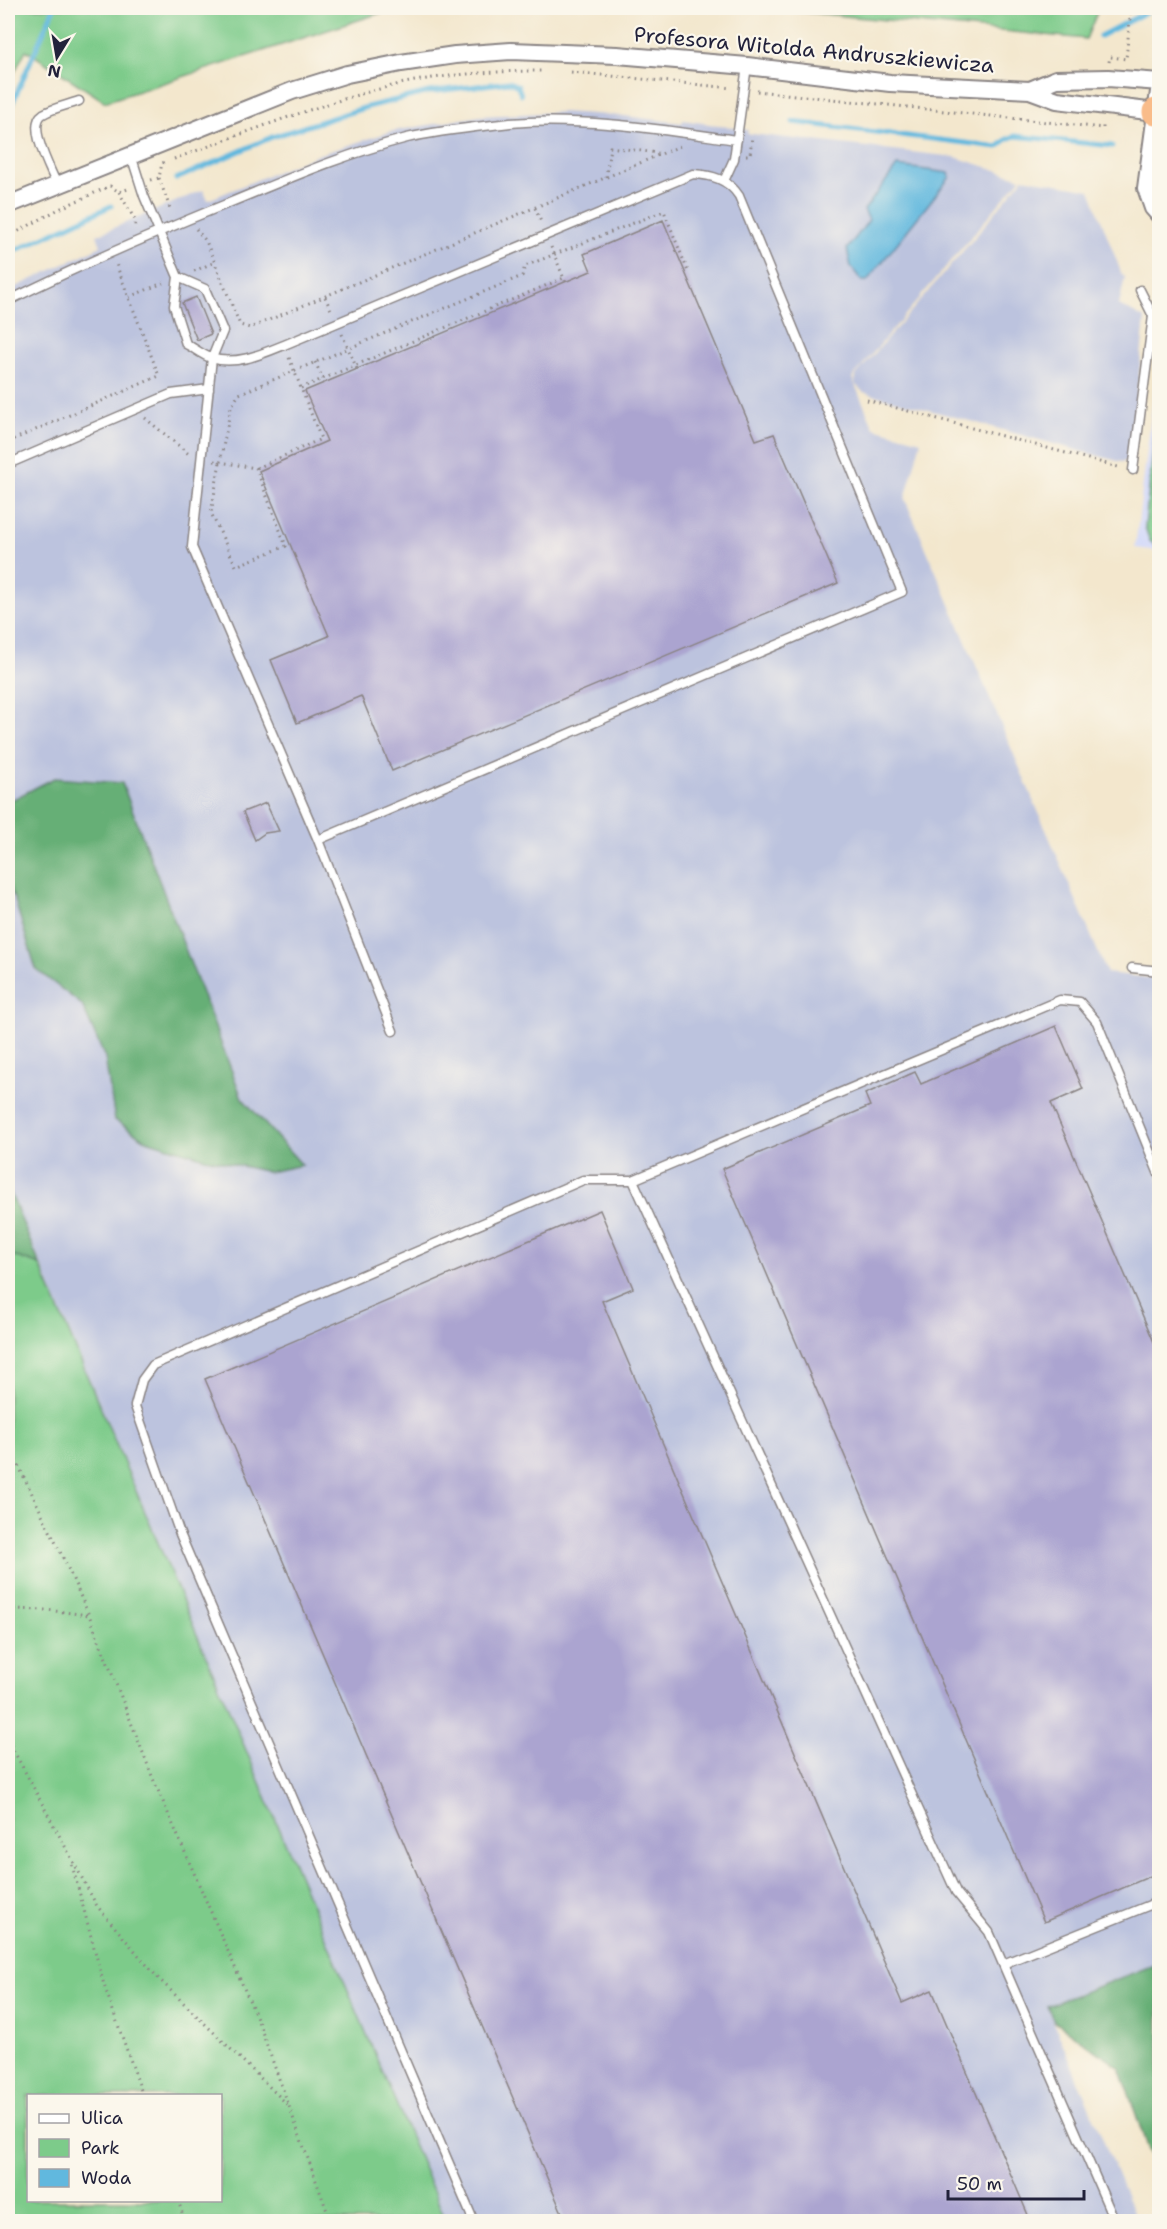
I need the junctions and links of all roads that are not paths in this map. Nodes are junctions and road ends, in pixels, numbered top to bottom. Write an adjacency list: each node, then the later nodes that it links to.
1 (747, 66): 3 (street, Profesora Witolda Andruszkiewicza); 6 (lane); 7 (street, Profesora Witolda Andruszkiewicza)
2 (1160, 83): 3 (street, Profesora Witolda Andruszkiewicza); 5 (street)
3 (1030, 90): 5 (street, Profesora Witolda Andruszkiewicza)
4 (79, 101): 9 (lane)
5 (1158, 112): 11 (street)
6 (737, 140): 8 (lane); 12 (lane)
7 (131, 155): 9 (street, Profesora Witolda Andruszkiewicza); 12 (lane)
8 (724, 181): 16 (lane); 20 (lane)
9 (57, 185): 10 (street, Profesora Witolda Andruszkiewicza)
10 (8, 205)
11 (1160, 216)
12 (159, 232): 13 (lane); 15 (lane)
13 (178, 277): 16 (lane); 16 (lane)
14 (1140, 290): 19 (lane)
15 (8, 301)
16 (212, 358): 17 (lane)
17 (209, 389): 18 (lane); 20 (lane)
18 (8, 464)
19 (1132, 470)
20 (318, 840): 23 (lane)
21 (1132, 968): 22 (lane)
22 (1160, 971)
23 (393, 1031)
24 (1160, 1177): 25 (lane)
25 (633, 1180): 27 (lane); 28 (lane)
26 (1160, 1901): 27 (lane)
27 (1003, 1964): 29 (lane)
28 (474, 2222)
29 (1115, 2222)

